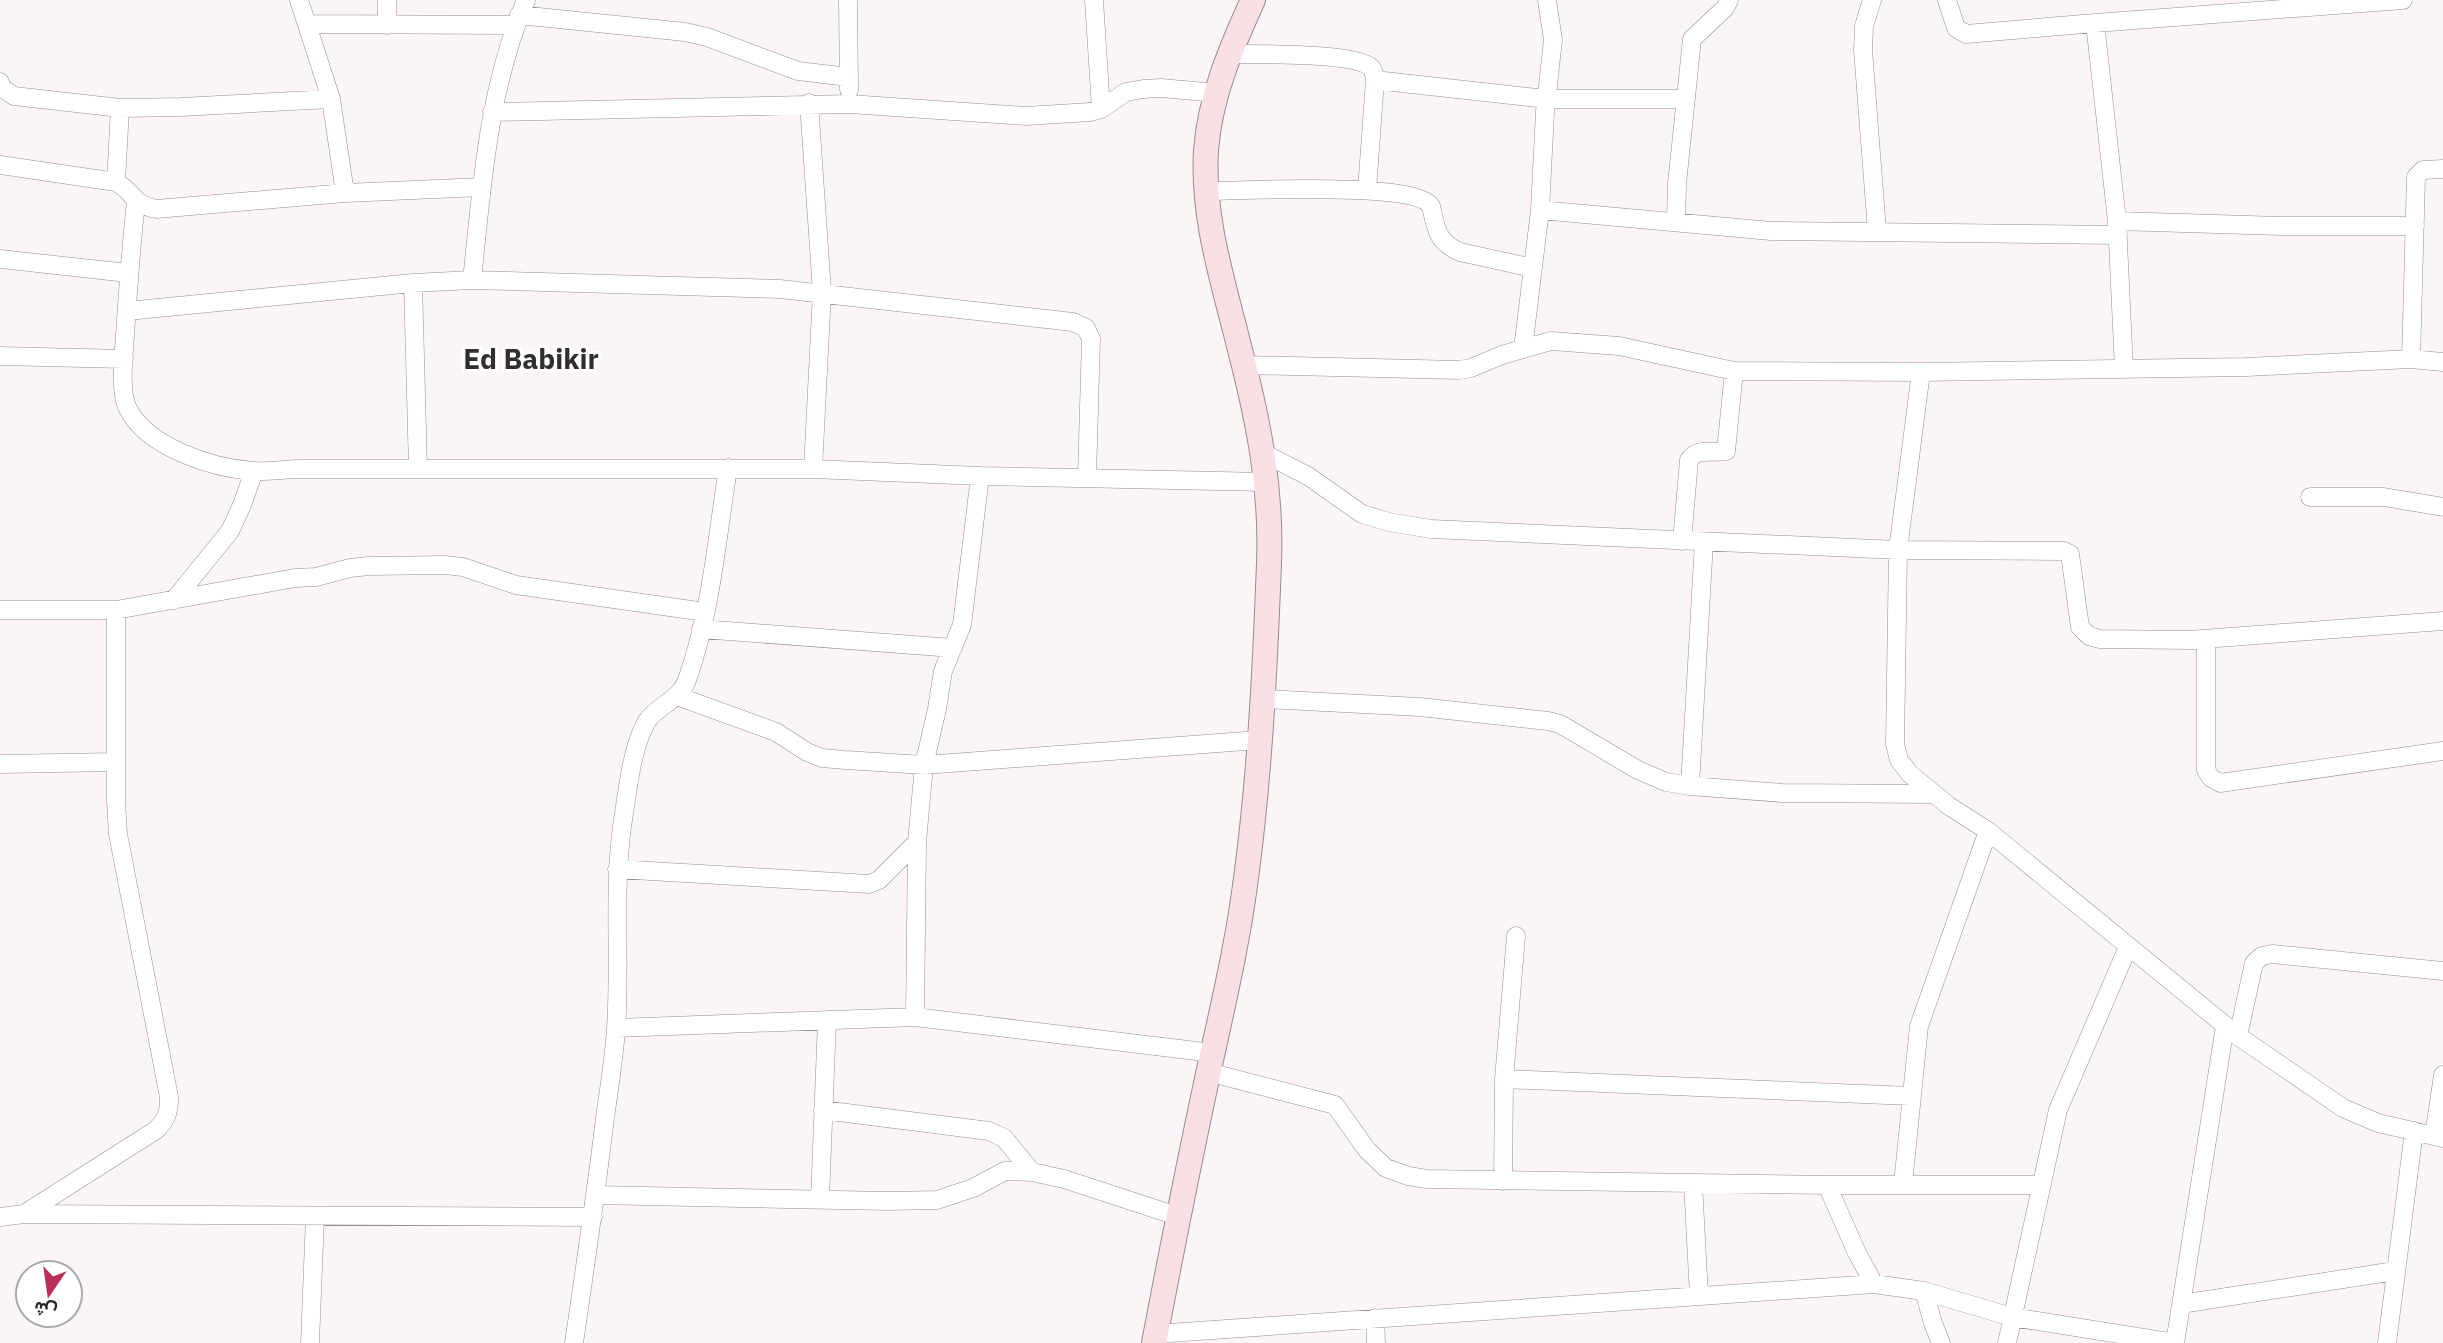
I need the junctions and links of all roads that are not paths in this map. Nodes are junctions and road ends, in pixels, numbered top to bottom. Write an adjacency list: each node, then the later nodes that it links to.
1 (299, 0): 13 (street)
2 (387, 0): 14 (street)
3 (848, 0): 16 (street)
4 (1094, 0): 26 (street)
5 (1252, 0): 15 (street)
6 (1547, 0): 21 (street)
7 (1729, 0): 22 (street)
8 (1872, 0): 40 (street)
9 (1947, 0): 12 (street)
10 (2403, 0): 12 (street)
11 (520, 13): 14 (street); 16 (street); 27 (street)
12 (2095, 23): 39 (street)
13 (307, 24): 14 (street); 20 (street)
14 (387, 24)
15 (1228, 54): 17 (street); 19 (street)
16 (849, 77): 24 (street)
17 (1375, 80): 21 (street); 32 (street)
18 (0, 82): 25 (street)
19 (1217, 93): 26 (street); 33 (street)
20 (331, 99): 25 (street); 34 (street)
21 (1546, 99): 22 (street); 36 (street)
22 (1685, 99): 37 (street)
23 (809, 103): 24 (street); 27 (street); 46 (street)
24 (849, 104): 26 (street)
25 (120, 108): 30 (street)
26 (1101, 109)
27 (492, 112): 31 (street)
28 (0, 165): 30 (street)
29 (2443, 169): 38 (street)
30 (116, 182): 35 (street)
31 (482, 187): 34 (street); 44 (street)
32 (1367, 190): 33 (street); 42 (street)
33 (1206, 191): 53 (street)
34 (345, 193): 35 (street)
35 (136, 202): 43 (street)
36 (1540, 210): 37 (street); 42 (street)
37 (1676, 222): 40 (street)
38 (2415, 226): 39 (street); 51 (street)
39 (2117, 228): 40 (street); 54 (street)
40 (1877, 232)
41 (0, 259): 43 (street)
42 (1533, 268): 48 (street)
43 (128, 274): 47 (street)
44 (472, 280): 45 (street); 46 (street)
45 (412, 283): 47 (street); 59 (street)
46 (822, 292): 60 (street); 63 (street)
47 (127, 311): 50 (street)
48 (1522, 349): 53 (street); 55 (street)
49 (0, 356): 50 (street)
50 (124, 359): 61 (street)
51 (2411, 359): 52 (street); 54 (street)
52 (2443, 362)
53 (1244, 365): 57 (street)
54 (2124, 369): 56 (street)
55 (1734, 371): 56 (street); 67 (street)
56 (1922, 372): 69 (street)
57 (1264, 453): 64 (street); 67 (street)
58 (728, 468): 59 (street); 60 (street); 73 (street)
59 (418, 469): 61 (street)
60 (813, 469): 62 (street)
61 (254, 471): 70 (street)
62 (980, 477): 63 (street); 76 (street)
63 (1087, 477): 64 (street)
64 (1267, 482): 78 (street)
65 (2310, 497): 66 (street)
66 (2443, 507)
67 (1682, 541): 68 (street)
68 (1704, 542): 69 (street); 84 (street)
69 (1898, 550): 75 (street); 85 (street)
70 (174, 600): 72 (street); 73 (street)
71 (0, 610): 72 (street)
72 (116, 610): 81 (street)
73 (703, 621): 76 (street); 77 (street)
74 (2443, 621): 75 (street)
75 (2206, 639): 80 (street)
76 (953, 648): 83 (street)
77 (677, 696): 83 (street); 88 (street)
78 (1263, 699): 79 (street); 84 (street)
79 (1259, 740): 83 (street); 96 (street)
80 (2443, 751)
81 (117, 762): 82 (street); 111 (street)
82 (0, 764)
83 (924, 765): 87 (street)
84 (1690, 786): 85 (street)
85 (1934, 794): 86 (street)
86 (1988, 831): 90 (street); 99 (street)
87 (917, 842): 88 (street); 92 (street)
88 (617, 869): 94 (street)
89 (1516, 936): 98 (street)
90 (2128, 947): 95 (street); 108 (street)
91 (2443, 971): 95 (street)
92 (915, 1017): 93 (street); 96 (street)
93 (827, 1020): 94 (street); 100 (street)
94 (616, 1028): 109 (street)
95 (2231, 1031): 101 (street); 120 (street)
96 (1211, 1062): 104 (street); 115 (street)
97 (2443, 1075): 102 (street)
98 (1504, 1079): 99 (street); 104 (street)
99 (1910, 1096): 106 (street)
100 (823, 1110): 103 (street); 110 (street)
101 (2414, 1131): 102 (street); 116 (street)
102 (2439, 1137)
103 (1032, 1172): 110 (street); 115 (street)
104 (1503, 1181): 105 (street)
105 (1693, 1183): 107 (street); 119 (street)
106 (1903, 1184): 107 (street); 108 (street)
107 (1827, 1185): 117 (street)
108 (2041, 1185): 121 (street)
109 (596, 1195): 110 (street); 114 (street)
110 (820, 1199)
111 (23, 1214): 112 (street); 113 (street)
112 (0, 1217)
113 (315, 1217): 114 (street); 124 (street)
114 (593, 1217): 125 (street)
115 (1180, 1217): 123 (street)
116 (2395, 1270): 120 (street); 130 (street)
117 (1874, 1284): 118 (street); 119 (street)
118 (1924, 1291): 121 (street); 127 (street)
119 (1699, 1296): 122 (street)
120 (2181, 1304): 129 (street)
121 (2012, 1317): 128 (street); 129 (street)
122 (1375, 1318): 123 (street); 126 (street)
123 (1154, 1338)
124 (310, 1343)
125 (573, 1343)
126 (1376, 1343)
127 (1941, 1343)
128 (2007, 1343)
129 (2175, 1343)
130 (2387, 1343)

